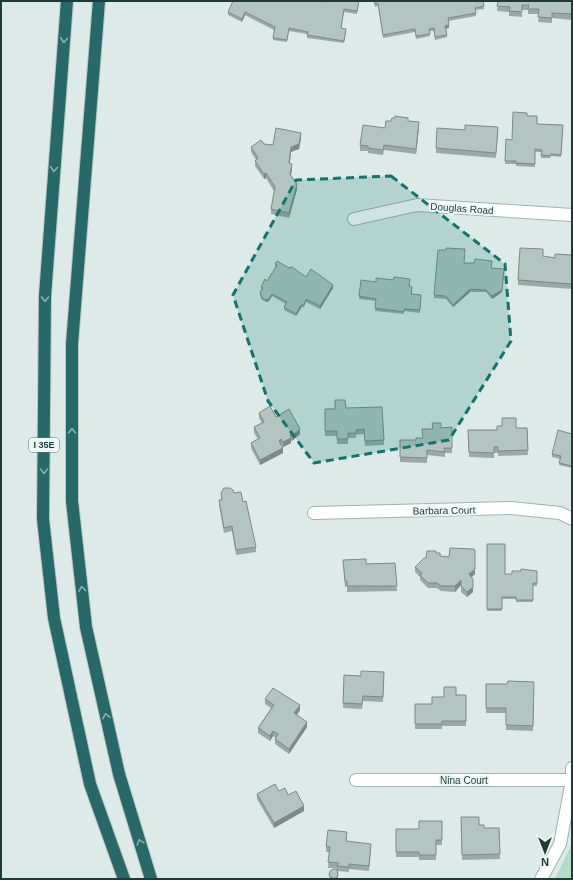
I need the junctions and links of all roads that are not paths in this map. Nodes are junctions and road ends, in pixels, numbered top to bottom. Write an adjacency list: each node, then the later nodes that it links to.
1 (68, 1): 10 (highway, I 35E, one-way to 10)
2 (99, 1): 11 (highway, I 35E, one-way to 2)
3 (572, 215): 4 (street, Douglas Road)
4 (354, 219)
5 (314, 513): 6 (street, Barbara Court)
6 (572, 519)
7 (572, 768): 9 (street)
8 (356, 780): 9 (street, Nina Court)
9 (572, 780): 12 (street)
10 (124, 879)
11 (151, 879)
12 (541, 879)

